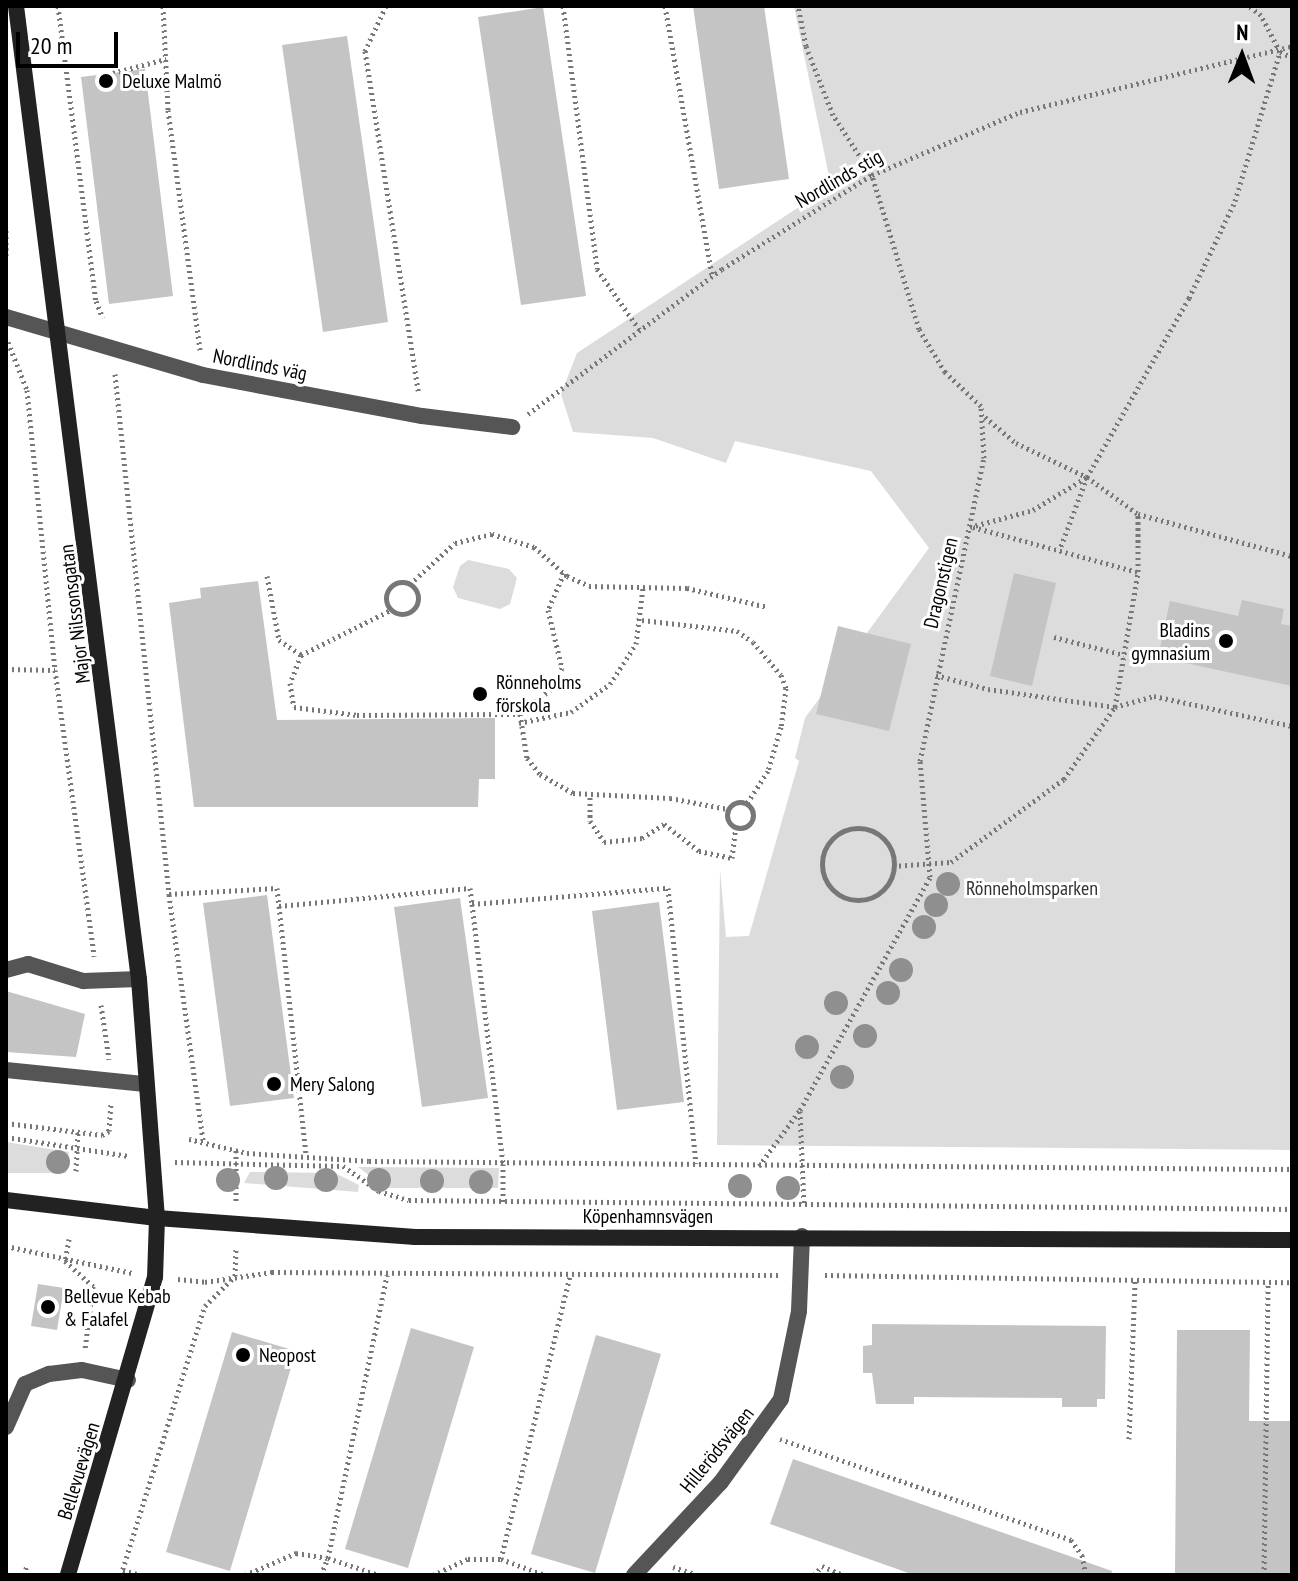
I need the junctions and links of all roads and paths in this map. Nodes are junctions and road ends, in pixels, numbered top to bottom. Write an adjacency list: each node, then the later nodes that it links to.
1 (16, 6): 21 (street, Major Nilssonsgatan)
2 (58, 6): 22 (path)
3 (163, 6): 12 (path)
4 (386, 6): 24 (path)
5 (563, 6): 20 (path)
6 (665, 6): 17 (path)
7 (798, 6): 14 (path)
8 (1249, 6): 10 (path)
9 (1292, 46): 10 (path, Nordlinds stig)
10 (1280, 52): 11 (path); 14 (path, Nordlinds stig); 27 (path)
11 (1292, 57)
12 (166, 59): 13 (path); 23 (path)
13 (113, 73)
14 (872, 175): 17 (path, Nordlinds stig); 25 (path)
15 (6, 230): 16 (path)
16 (6, 257)
17 (712, 276): 20 (path, Nordlinds stig)
18 (6, 317): 21 (street, Nordlinds väg)
19 (6, 331): 44 (path)
20 (641, 332): 26 (path, Nordlinds stig)
21 (59, 335): 22 (street, Nordlinds väg); 60 (street, Major Nilssonsgatan)
22 (113, 351): 23 (street, Nordlinds väg); 56 (path)
23 (203, 375): 24 (street, Nordlinds väg)
24 (422, 416): 26 (street, Nordlinds väg)
25 (985, 417): 27 (path); 29 (path, Dragonstigen)
26 (512, 427)
27 (1087, 477): 28 (path); 29 (path); 30 (path)
28 (1138, 514): 31 (path); 32 (path)
29 (970, 527): 30 (path); 45 (path, Dragonstigen)
30 (1060, 549): 32 (path)
31 (1292, 556)
32 (1138, 572): 42 (path)
33 (564, 573): 35 (path); 36 (path); 47 (path)
34 (267, 576): 41 (path)
35 (410, 584): 38 (path); 38 (path)
36 (643, 588): 37 (path); 39 (path)
37 (768, 607)
38 (391, 610): 41 (path)
39 (642, 620): 48 (path); 51 (path)
40 (1054, 637): 42 (path)
41 (301, 655): 47 (path)
42 (1124, 655): 46 (path)
43 (6, 669): 44 (path)
44 (55, 670): 61 (path)
45 (936, 675): 46 (path); 54 (path, Dragonstigen)
46 (1115, 707): 49 (path); 54 (path)
47 (520, 714): 48 (path)
48 (519, 723): 50 (path)
49 (1292, 726)
50 (590, 797): 52 (path); 53 (path)
51 (747, 803): 52 (path); 53 (path)
52 (728, 809): 53 (path)
53 (736, 827)
54 (932, 864): 55 (path); 65 (path, Dragonstigen)
55 (893, 866): 55 (path)
56 (169, 894): 58 (path); 70 (path)
57 (472, 904): 58 (path); 74 (path); 75 (path)
58 (279, 906): 72 (path)
59 (6, 970): 61 (street)
60 (139, 979): 61 (street); 64 (street, Major Nilssonsgatan)
61 (97, 980): 63 (path)
62 (6, 1070): 63 (street)
63 (113, 1080): 64 (street); 67 (path)
64 (145, 1084): 73 (street, Major Nilssonsgatan)
65 (800, 1110): 76 (path, Dragonstigen); 77 (path)
66 (6, 1123): 67 (path)
67 (78, 1131): 71 (path)
68 (6, 1137): 71 (path)
69 (189, 1139): 70 (path)
70 (203, 1140): 72 (path)
71 (78, 1147): 73 (path); 79 (path)
72 (306, 1153): 74 (path)
73 (154, 1159): 81 (path); 84 (street, Major Nilssonsgatan)
74 (503, 1164): 75 (path); 81 (path)
75 (696, 1164): 76 (path)
76 (759, 1166): 77 (path)
77 (805, 1166): 78 (path); 82 (path)
78 (1292, 1169)
79 (76, 1171)
80 (6, 1200): 84 (street, Köpenhamnsvägen)
81 (503, 1203): 82 (path)
82 (804, 1204): 83 (path); 85 (path)
83 (1292, 1209)
84 (157, 1218): 85 (street, Köpenhamnsvägen); 102 (street, Bellevuevägen)
85 (802, 1236): 87 (street, Köpenhamnsvägen); 94 (street, Hillerödsvägen)
86 (69, 1239): 89 (path)
87 (1292, 1240)
88 (6, 1246): 89 (path)
89 (65, 1261): 91 (path); 101 (path)
90 (399, 1264): 92 (path)
91 (101, 1267)
92 (399, 1274): 93 (path); 96 (path)
93 (387, 1275): 95 (path); 106 (path)
94 (800, 1275): 96 (path); 97 (path); 104 (street, Hillerödsvägen)
95 (235, 1276): 98 (path); 109 (path)
96 (570, 1277): 107 (path)
97 (1135, 1280): 99 (path); 105 (path)
98 (205, 1282)
99 (1268, 1282): 100 (path); 122 (path)
100 (1292, 1282)
101 (86, 1343)
102 (128, 1380): 103 (street); 111 (street, Bellevuevägen)
103 (6, 1427)
104 (760, 1432): 118 (street, Hillerödsvägen); 121 (path)
105 (1129, 1439)
106 (328, 1558): 113 (path); 114 (path); 115 (path)
107 (501, 1559): 116 (path); 117 (path)
108 (27, 1565): 110 (path)
109 (122, 1573): 112 (path)
110 (24, 1575)
111 (68, 1575)
112 (140, 1575)
113 (245, 1575)
114 (321, 1575)
115 (379, 1575)
116 (433, 1575)
117 (545, 1575)
118 (634, 1575)
119 (814, 1575): 120 (path)
120 (843, 1575)
121 (1086, 1575)
122 (1264, 1575)

